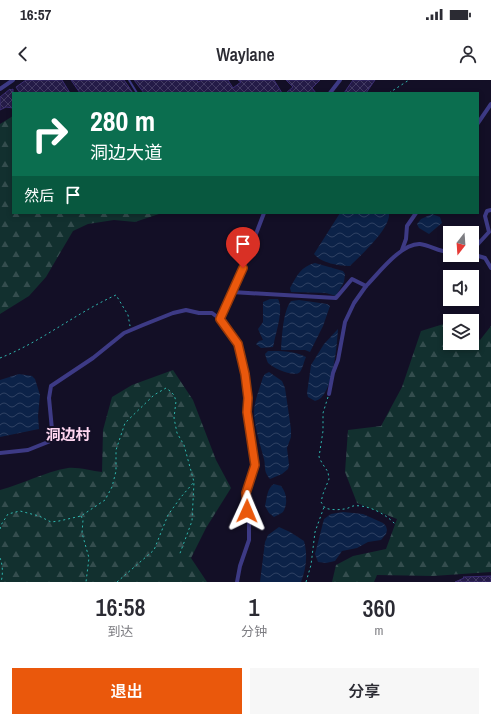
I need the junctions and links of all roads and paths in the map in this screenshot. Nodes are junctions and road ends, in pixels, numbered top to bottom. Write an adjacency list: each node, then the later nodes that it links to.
1 (13, 80): 5 (street)
2 (128, 80): 6 (lane)
3 (340, 80): 7 (street)
4 (409, 80): 8 (path)
5 (0, 89)
6 (136, 92)
7 (331, 92)
8 (391, 92)
9 (491, 104): 10 (street)
10 (479, 122)
11 (491, 210): 14 (street)
12 (264, 214): 20 (street)
13 (415, 214): 15 (street)
14 (479, 243)
15 (402, 250): 16 (street); 19 (street)
16 (443, 252)
17 (479, 256): 18 (street)
18 (491, 268)
19 (366, 286): 20 (street); 24 (street)
20 (232, 292): 21 (street)
21 (220, 319): 22 (street); 36 (street)
22 (132, 329): 23 (path); 25 (street)
23 (0, 358)
24 (329, 394): 27 (path)
25 (0, 454)
26 (194, 482): 28 (path); 31 (path); 35 (path)
27 (324, 507): 29 (path); 37 (path)
28 (81, 516): 30 (path); 34 (path)
29 (395, 524)
30 (0, 529)
31 (179, 556)
32 (0, 558): 33 (path)
33 (1, 582)
34 (86, 582)
35 (117, 582)
36 (237, 582)
37 (306, 582)

